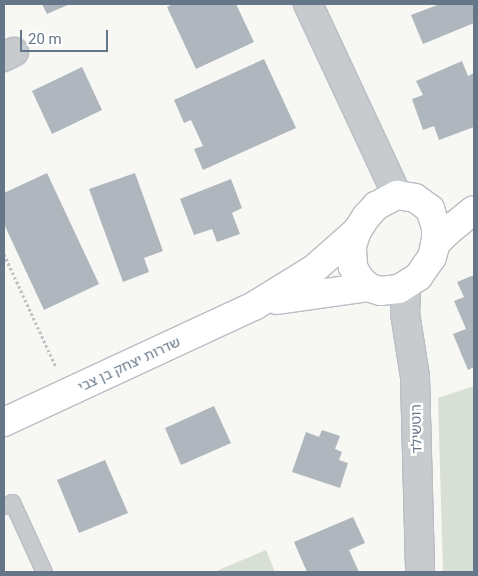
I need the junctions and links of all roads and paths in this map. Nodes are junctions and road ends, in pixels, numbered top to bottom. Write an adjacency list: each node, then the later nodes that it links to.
1 (308, 4): 2 (street)
2 (409, 198): 3 (street); 5 (street); 6 (street)
3 (474, 202)
4 (474, 210): 6 (street)
5 (357, 231): 9 (street); 10 (street, שדרות יצחק בן צבי)
6 (434, 249): 8 (street)
7 (4, 254): 11 (path)
8 (406, 286): 9 (street); 15 (street, רוטשילד)
9 (368, 287): 10 (street, שדרות יצחק בן צבי)
10 (254, 306): 11 (street, שדרות יצחק בן צבי)
11 (68, 392): 12 (street, שדרות יצחק בן צבי)
12 (4, 422)
13 (4, 506): 14 (lane)
14 (44, 572)
15 (420, 572)

